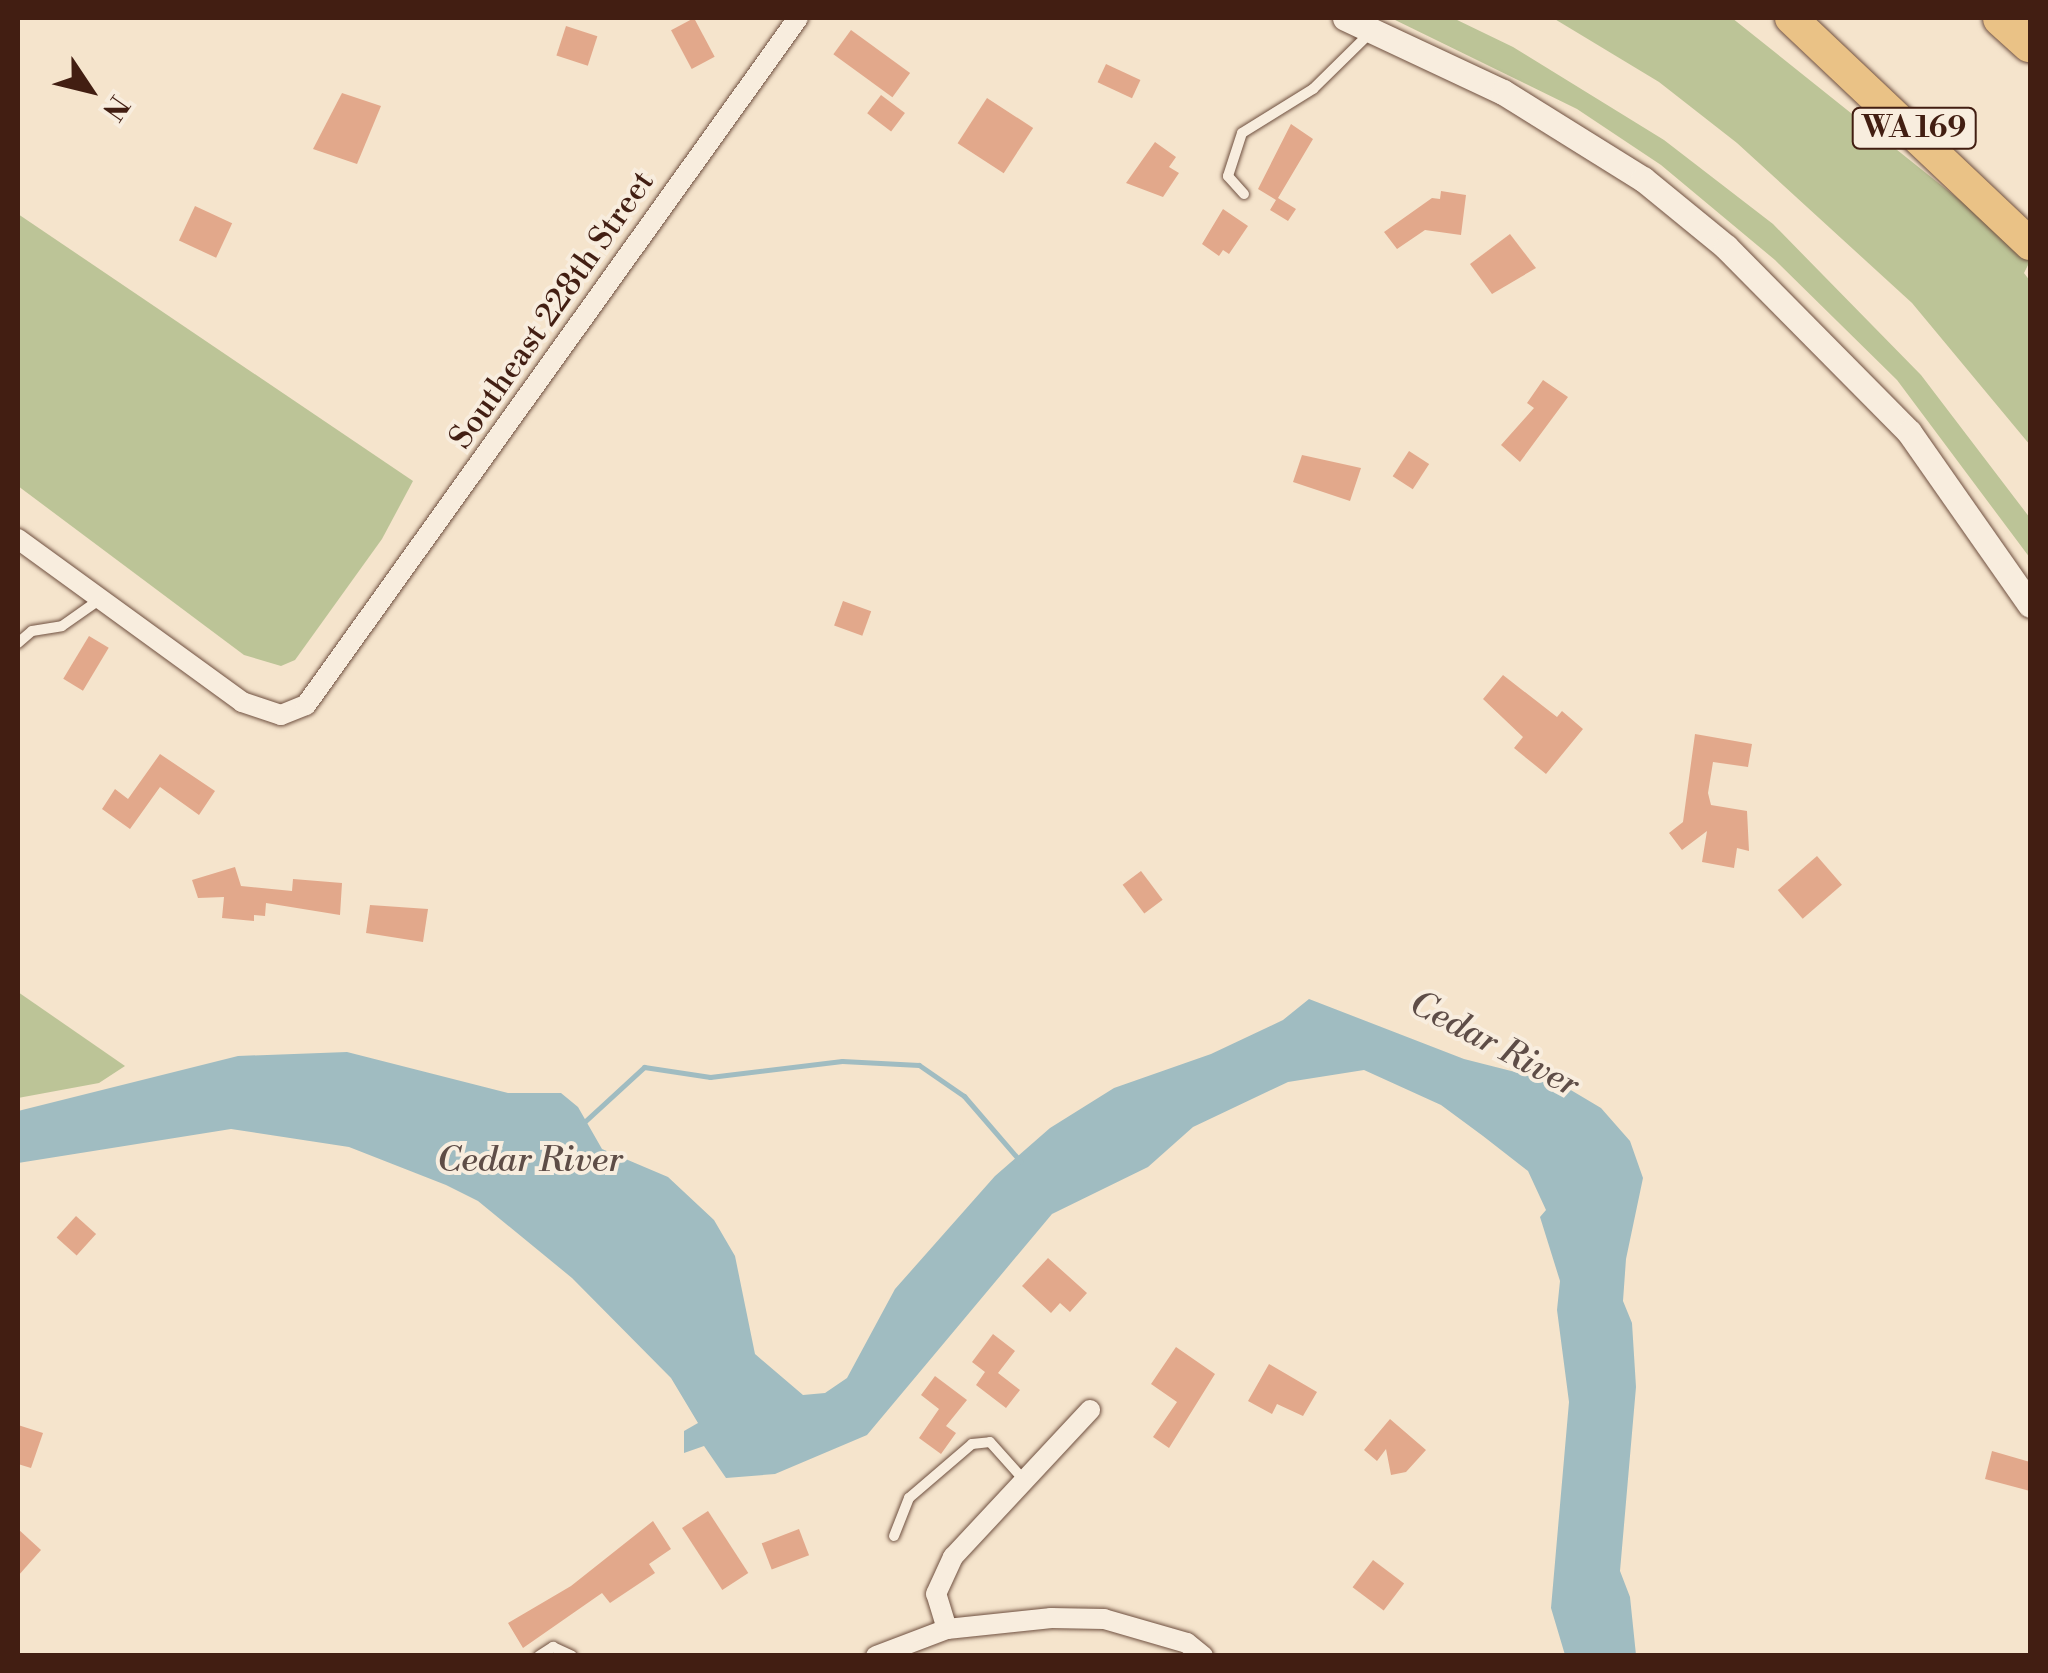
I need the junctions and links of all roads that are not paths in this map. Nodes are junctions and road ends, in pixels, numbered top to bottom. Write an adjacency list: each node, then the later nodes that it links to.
1 (798, 18): 10 (street, Southeast 228th Street)
2 (1345, 18): 5 (street)
3 (1791, 18): 8 (main road, WA 169)
4 (2002, 18): 6 (highway)
5 (1374, 29): 7 (lane); 11 (street)
6 (2030, 43)
7 (1244, 194)
8 (2030, 244)
9 (18, 539): 10 (street, Southeast 228th Street)
10 (99, 600): 12 (lane)
11 (2030, 605)
12 (18, 642)
13 (1090, 1410): 14 (street)
14 (1026, 1485): 15 (lane); 16 (street)
15 (894, 1536)
16 (947, 1629): 19 (street); 20 (street)
17 (539, 1656): 18 (lane)
18 (572, 1656)
19 (876, 1656)
20 (1203, 1656)

